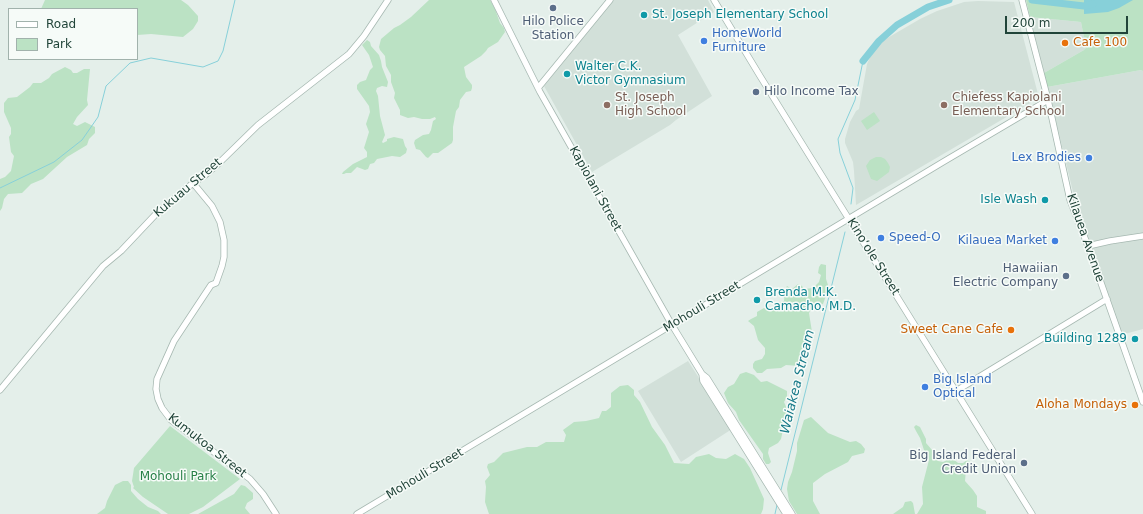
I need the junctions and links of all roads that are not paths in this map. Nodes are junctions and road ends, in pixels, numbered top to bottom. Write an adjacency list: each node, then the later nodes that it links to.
1 (388, 0): 8 (street, Kukuau Street)
2 (494, 0): 6 (street, Kapiolani Street)
3 (610, 0): 6 (street)
4 (714, 0): 9 (street, Kinoʻole Street)
5 (1022, 0): 7 (street, Kilauea Avenue)
6 (538, 88): 13 (street, Kapiolani Street)
7 (1048, 100): 9 (street, Mohouli Street); 11 (street, Kilauea Avenue)
8 (193, 183): 15 (street, Kukuau Street); 18 (street, Kumukoa Street)
9 (849, 218): 13 (street, Mohouli Street); 16 (street, Kinoʻole Street)
10 (1143, 236): 11 (street)
11 (1088, 246): 12 (street, Kilauea Avenue)
12 (1107, 299): 16 (street); 17 (street, Kilauea Avenue)
13 (672, 325): 14 (street, Kapiolani Street); 19 (street, Mohouli Street)
14 (702, 374): 20 (street, Kapiolani Street); 21 (street, Kapiolani Street)
15 (0, 390)
16 (956, 391): 22 (street, Kinoʻole Street)
17 (1143, 402)
18 (276, 514)
19 (357, 514)
20 (786, 514)
21 (792, 514)
22 (1032, 514)

